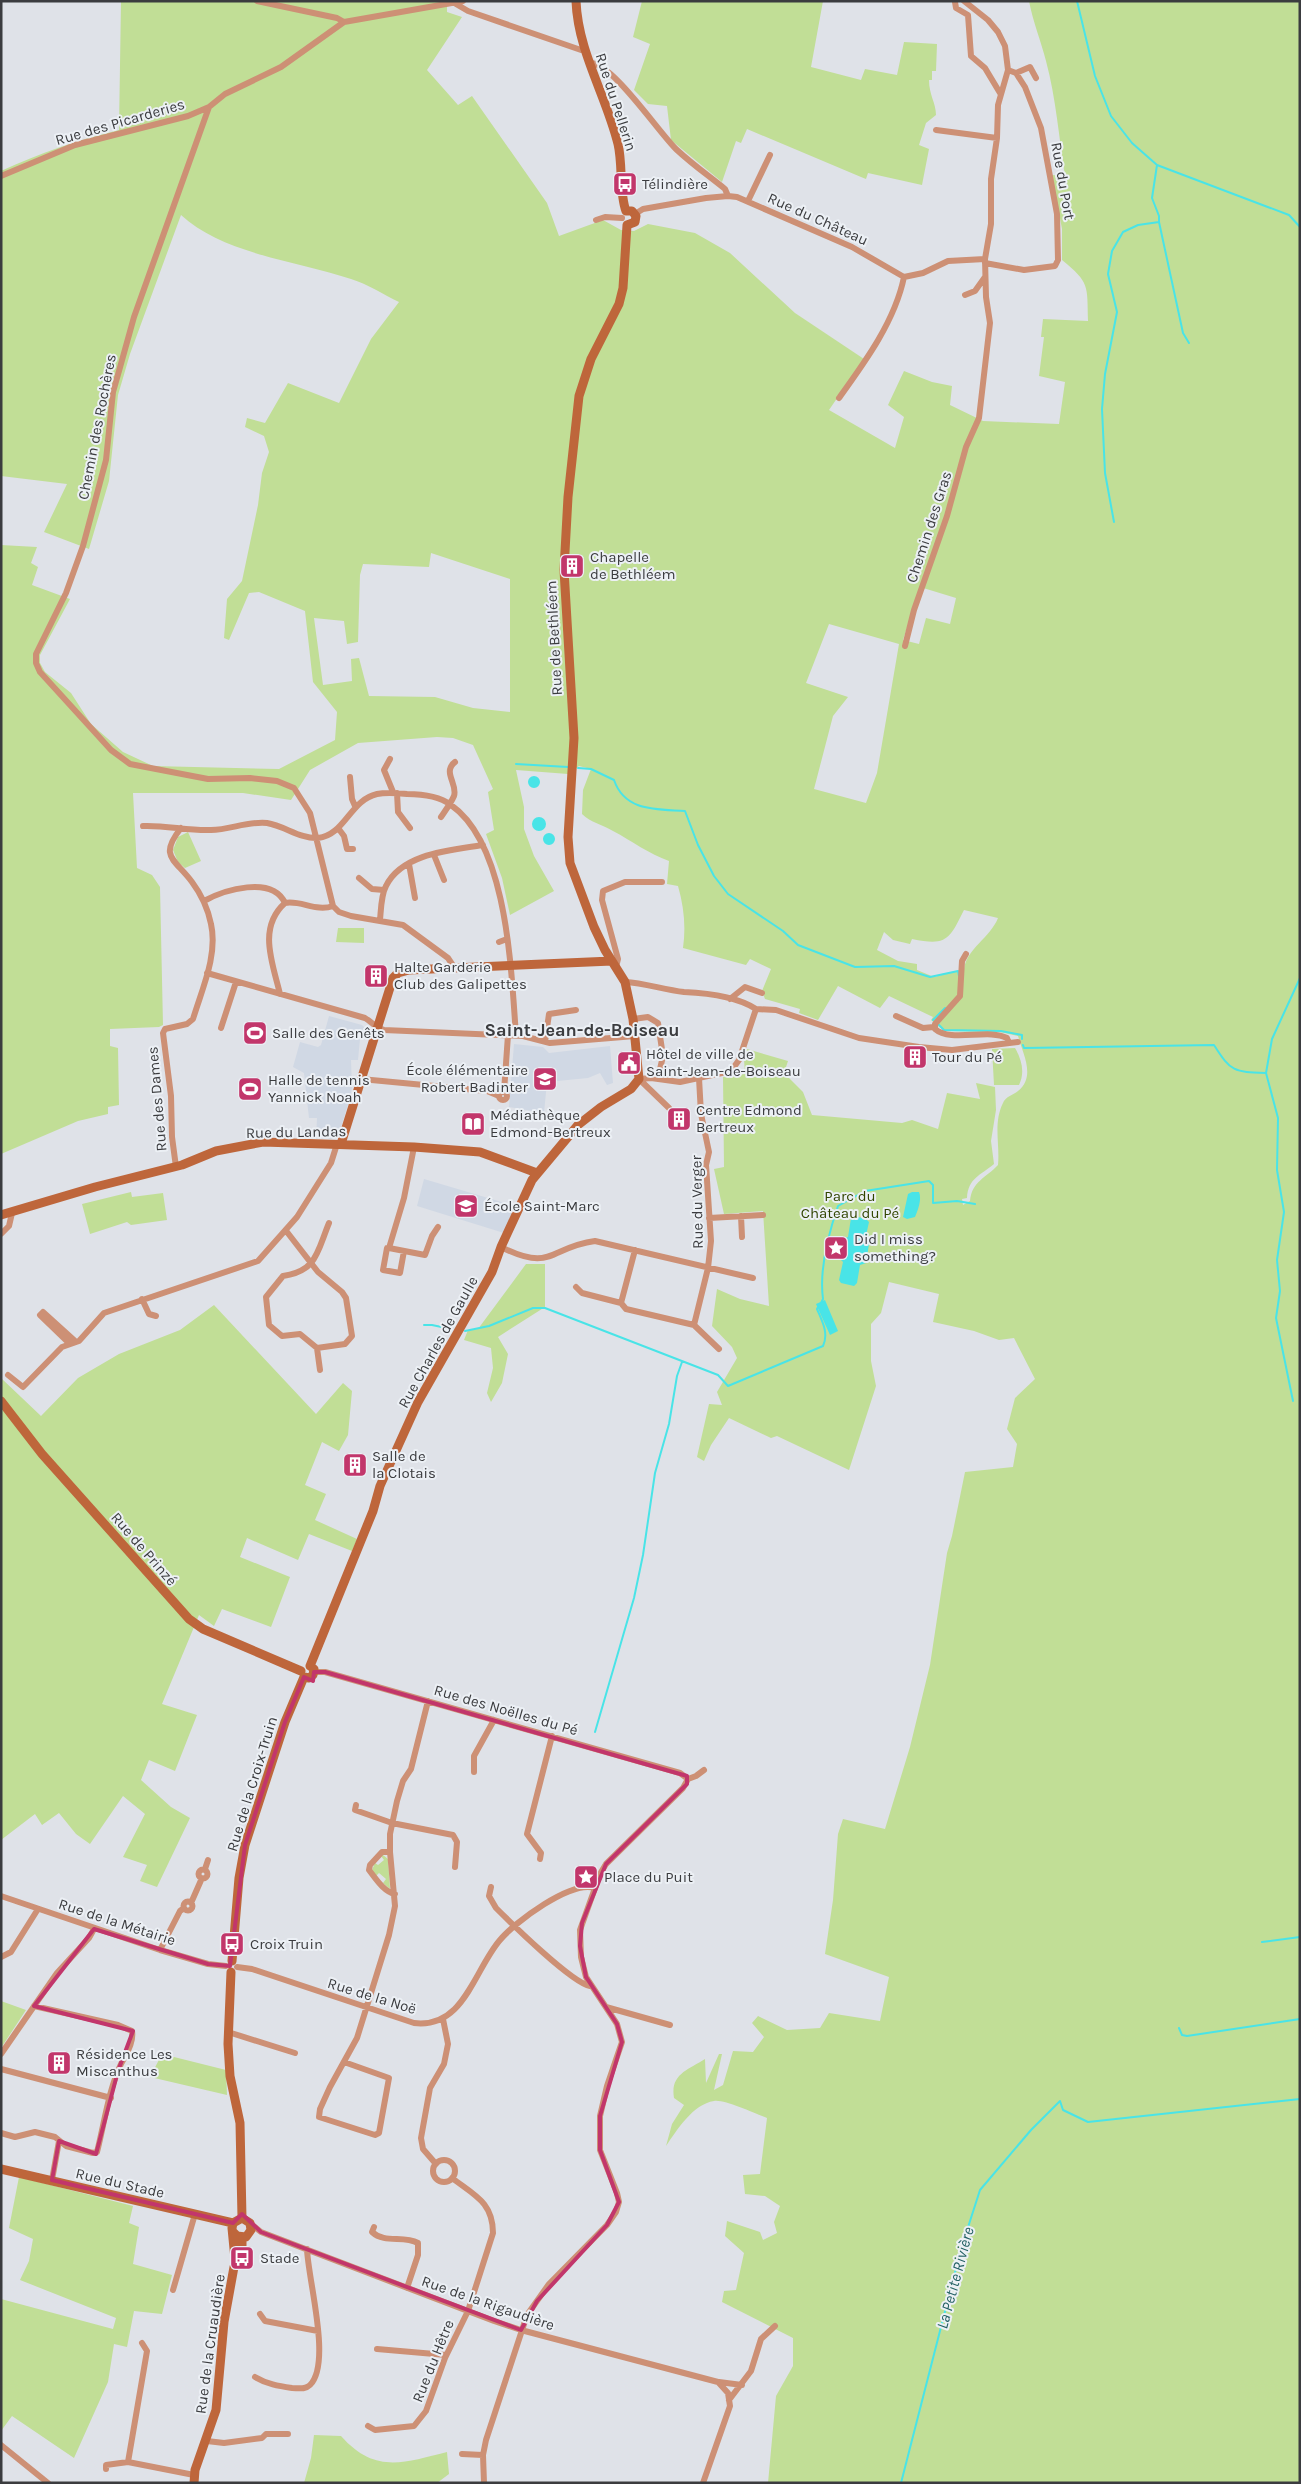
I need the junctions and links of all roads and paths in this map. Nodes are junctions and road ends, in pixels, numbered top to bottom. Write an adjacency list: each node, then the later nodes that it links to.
1 (257, 1): 7 (street)
2 (463, 1): 6 (street)
3 (576, 1): 8 (main road, Rue du Pellerin)
4 (955, 1): 13 (street)
5 (964, 1): 10 (street)
6 (456, 4): 7 (street); 8 (street)
7 (344, 22): 14 (street, Rue des Picarderies)
8 (584, 49): 9 (main road, Rue du Pellerin)
9 (590, 63): 19 (street); 22 (main road, Rue du Pellerin)
10 (1008, 70): 11 (street); 13 (street, Chemin des Gras)
11 (1016, 73): 12 (street); 24 (street, Rue du Port)
12 (1036, 78)
13 (1000, 93): 16 (street, Chemin des Gras)
14 (209, 107): 18 (street, Rue des Picarderies); 41 (street, Chemin des Rochères)
15 (936, 130): 16 (street)
16 (997, 138): 24 (street, Chemin des Gras)
17 (770, 155): 20 (street)
18 (1, 176)
19 (728, 196): 20 (street, Rue du Château); 21 (street, Rue du Château)
20 (748, 201): 26 (street, Rue du Château)
21 (636, 214): 22 (main road); 22 (main road)
22 (625, 218): 23 (street); 58 (main road, Rue de Bethléem)
23 (596, 220)
24 (986, 261): 25 (street, Chemin des Gras); 26 (street)
25 (985, 276): 27 (street); 29 (street, Chemin des Gras)
26 (904, 277): 28 (street)
27 (965, 295)
28 (839, 398)
29 (905, 646)
30 (390, 759): 33 (street)
31 (455, 762): 34 (street)
32 (350, 777): 35 (street)
33 (395, 793): 34 (street); 35 (street); 40 (street)
34 (449, 803): 36 (street); 42 (street)
35 (355, 806): 39 (street)
36 (441, 817)
37 (143, 826): 38 (street)
38 (181, 828): 41 (street); 51 (street)
39 (338, 828): 41 (street); 43 (street)
40 (410, 828)
41 (316, 838): 53 (street)
42 (483, 844): 44 (street); 55 (street)
43 (353, 848)
44 (434, 855): 45 (street); 47 (street)
45 (409, 864): 49 (street); 50 (street)
46 (358, 878): 49 (street)
47 (444, 880)
48 (662, 882): 58 (street)
49 (384, 890): 54 (street)
50 (415, 898)
51 (204, 901): 52 (street); 61 (street)
52 (285, 903): 53 (street); 65 (street)
53 (333, 906): 54 (street)
54 (380, 920): 60 (street)
55 (507, 939): 56 (street); 59 (street)
56 (499, 942)
57 (966, 954): 71 (street)
58 (614, 964): 59 (main road); 63 (main road, Rue de Bethléem)
59 (510, 965): 60 (main road); 75 (street)
60 (449, 967): 73 (main road)
61 (207, 973): 62 (street); 87 (street, Rue des Dames)
62 (236, 982): 65 (street); 72 (street)
63 (625, 982): 66 (street); 70 (main road, Rue de Bethléem)
64 (762, 993): 66 (street)
65 (280, 994): 73 (street)
66 (730, 999): 67 (street)
67 (756, 1009): 79 (street); 81 (street)
68 (576, 1010): 77 (street)
69 (896, 1016): 71 (street)
70 (633, 1019): 76 (main road, Rue de Bethléem); 80 (street)
71 (934, 1027): 79 (street)
72 (221, 1028)
73 (376, 1028): 74 (street); 82 (main road)
74 (508, 1035): 75 (street); 82 (street)
75 (516, 1035): 77 (street)
76 (635, 1036): 77 (street); 83 (main road, Rue de Bethléem)
77 (545, 1042)
78 (1018, 1042): 79 (street)
79 (1008, 1043)
80 (658, 1078): 81 (street); 83 (street)
81 (699, 1078): 93 (street, Rue du Verger)
82 (362, 1079): 85 (main road)
83 (639, 1079): 84 (street); 88 (main road, Rue Charles de Gaulle)
84 (669, 1108)
85 (339, 1144): 86 (main road, Rue du Landas); 87 (main road, Rue du Landas); 96 (street)
86 (414, 1147): 88 (main road, Rue du Landas); 100 (street)
87 (176, 1167): 89 (main road, Rue du Landas)
88 (537, 1173): 99 (main road, Rue Charles de Gaulle)
89 (12, 1213): 91 (main road, Rue du Landas); 97 (street)
90 (763, 1215): 92 (street)
91 (1, 1216)
92 (741, 1216): 93 (street); 98 (street)
93 (709, 1218): 104 (street, Rue du Verger)
94 (329, 1223): 103 (street)
95 (438, 1227): 102 (street)
96 (287, 1232): 103 (street); 107 (street)
97 (1, 1234)
98 (742, 1237)
99 (501, 1247): 101 (street); 117 (main road, Rue Charles de Gaulle)
100 (389, 1248): 102 (street); 102 (street)
101 (635, 1250): 104 (street); 108 (street)
102 (404, 1252)
103 (312, 1265): 112 (street); 112 (street)
104 (708, 1268): 105 (street); 110 (street, Rue du Verger)
105 (753, 1278)
106 (576, 1287): 108 (street)
107 (142, 1299): 109 (street); 111 (street)
108 (621, 1303): 110 (street)
109 (156, 1316)
110 (694, 1325): 113 (street)
111 (72, 1342): 111 (street); 115 (street)
112 (317, 1348): 114 (street)
113 (719, 1349)
114 (320, 1370)
115 (8, 1375)
116 (1, 1401): 118 (main road, Rue de Prinzé)
117 (312, 1669): 118 (main road); 119 (street, Rue des Noëlles du Pé)
118 (303, 1674): 140 (main road, Rue de la Croix-Truin)
119 (428, 1701): 120 (street, Rue des Noëlles du Pé); 126 (street)
120 (494, 1720): 121 (street, Rue des Noëlles du Pé); 123 (street)
121 (552, 1736): 124 (street, Rue des Noëlles du Pé); 128 (street)
122 (704, 1770): 124 (street)
123 (474, 1772)
124 (688, 1778): 132 (street)
125 (356, 1805): 126 (street)
126 (392, 1823): 127 (street); 130 (street)
127 (390, 1852): 133 (street); 133 (street)
128 (540, 1859)
129 (208, 1860): 138 (street)
130 (455, 1867)
131 (492, 1887): 136 (street)
132 (595, 1888): 136 (street); 141 (street)
133 (395, 1894): 143 (street)
134 (1, 1896): 135 (street, Rue de la Métairie)
135 (38, 1909): 137 (street, Rue de la Métairie); 139 (street)
136 (514, 1926): 141 (street); 145 (street)
137 (94, 1929): 138 (street, Rue de la Métairie); 142 (street)
138 (160, 1950): 140 (street, Rue de la Métairie)
139 (1, 1957)
140 (231, 1967): 143 (street, Rue de la Noë); 147 (main road, Rue de la Croix-Truin)
141 (590, 1986): 144 (street)
142 (34, 2006): 149 (street); 152 (street)
143 (366, 2008): 145 (street, Rue de la Noë); 150 (street)
144 (606, 2008): 146 (street); 172 (street)
145 (443, 2019): 155 (street)
146 (670, 2025)
147 (228, 2032): 148 (street); 160 (main road, Rue de la Croix-Truin)
148 (295, 2053)
149 (1, 2054)
150 (344, 2062): 150 (street)
151 (1, 2069): 152 (street)
152 (111, 2098): 154 (street)
153 (1, 2133): 154 (street)
154 (59, 2141): 158 (street)
155 (436, 2164): 157 (street); 157 (street)
156 (1, 2169): 158 (main road, Rue du Stade)
157 (452, 2178): 169 (street, Rue du Hêtre)
158 (52, 2180): 159 (main road, Rue du Stade)
159 (195, 2214): 162 (main road, Rue du Stade); 168 (street)
160 (246, 2221): 162 (main road); 163 (street, Rue de la Rigaudière); 164 (main road, Rue de la Cruaudière)
161 (374, 2227): 167 (street)
162 (233, 2228): 164 (main road); 166 (main road)
163 (261, 2232): 164 (street, Rue de la Rigaudière); 165 (street, Rue de la Rigaudière)
164 (246, 2235): 166 (main road, Rue de la Cruaudière)
165 (307, 2249): 167 (street, Rue de la Rigaudière); 173 (street)
166 (234, 2267): 183 (main road, Rue de la Cruaudière)
167 (406, 2288): 169 (street, Rue de la Rigaudière)
168 (173, 2290)
169 (468, 2311): 172 (street, Rue de la Rigaudière); 176 (street, Rue du Hêtre)
170 (260, 2314): 173 (street)
171 (775, 2326): 179 (street)
172 (521, 2330): 178 (street, Rue de la Rigaudière); 186 (street)
173 (318, 2331): 177 (street)
174 (142, 2343): 187 (street)
175 (377, 2349): 176 (street)
176 (446, 2355): 181 (street, Rue du Hêtre)
177 (255, 2377)
178 (718, 2382): 179 (street, Rue de la Rigaudière); 180 (street)
179 (742, 2384): 180 (street)
180 (729, 2400): 192 (street)
181 (368, 2426)
182 (288, 2434): 183 (street)
183 (207, 2441): 189 (main road, Rue de la Cruaudière)
184 (1, 2445): 190 (street)
185 (462, 2454): 186 (street)
186 (483, 2455): 191 (street)
187 (128, 2462): 188 (street); 189 (street)
188 (106, 2469)
189 (194, 2479)
190 (48, 2483)
191 (484, 2483)
192 (703, 2483)

